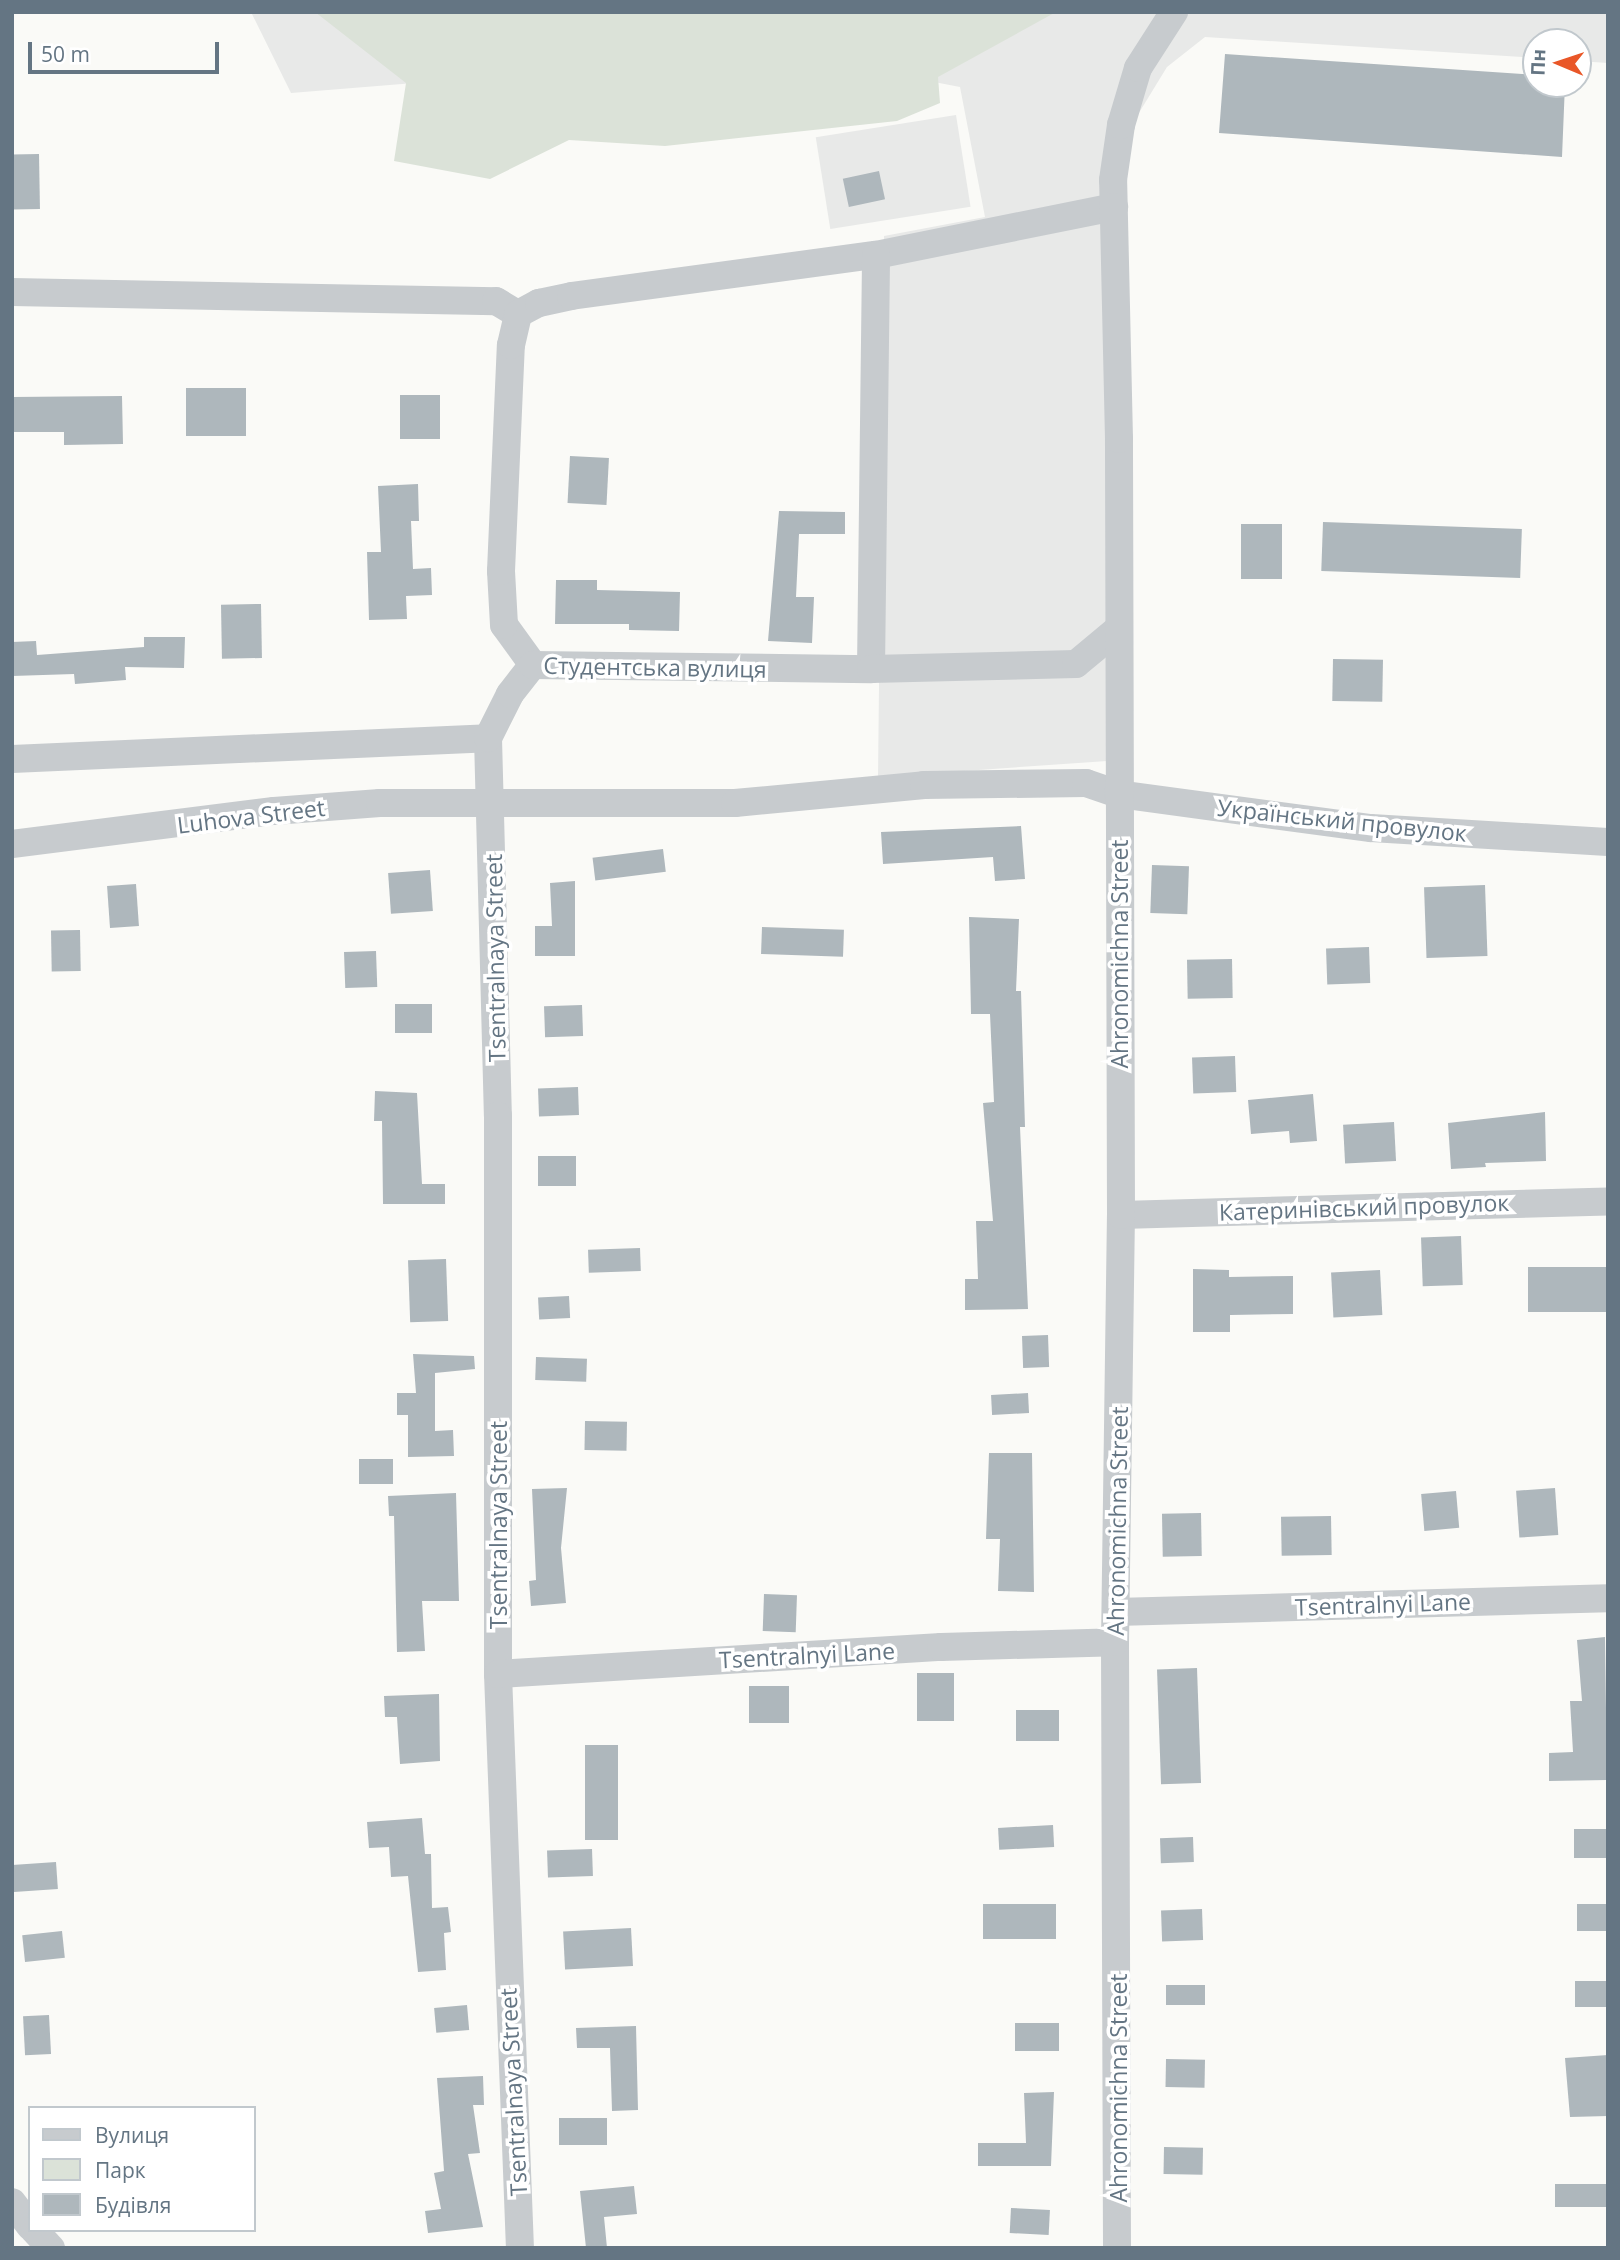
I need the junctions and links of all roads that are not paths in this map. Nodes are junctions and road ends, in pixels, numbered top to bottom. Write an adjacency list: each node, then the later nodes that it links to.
1 (1174, 12): 2 (street, Ahronomichna Street)
2 (1114, 206): 3 (street); 6 (street, Ahronomichna Street)
3 (876, 255): 5 (street); 8 (street)
4 (12, 292): 5 (street)
5 (518, 314): 7 (street)
6 (1117, 630): 8 (street, Студентська вулиця); 11 (street, Ahronomichna Street)
7 (533, 665): 8 (street, Студентська вулиця); 9 (street, Студентська вулиця)
8 (871, 669)
9 (488, 738): 10 (street); 12 (street, Tsentralnaya Street)
10 (12, 759)
11 (1118, 794): 12 (street, Український провулок); 13 (street, Український провулок); 16 (street, Ahronomichna Street)
12 (491, 802): 14 (street, Luhova Street); 20 (street, Tsentralnaya Street)
13 (1608, 842)
14 (12, 844)
15 (1608, 1201): 16 (street, Катеринівський провулок)
16 (1121, 1215): 18 (street, Ahronomichna Street)
17 (1608, 1598): 18 (street, Tsentralnyi Lane)
18 (1116, 1612): 19 (street, Ahronomichna Street)
19 (1115, 1642): 20 (street, Tsentralnyi Lane); 26 (street, Ahronomichna Street)
20 (498, 1674): 25 (street, Tsentralnaya Street)
21 (12, 2202): 22 (street)
22 (28, 2223)
23 (36, 2232): 24 (street)
24 (51, 2248)
25 (520, 2248)
26 (1117, 2248)

